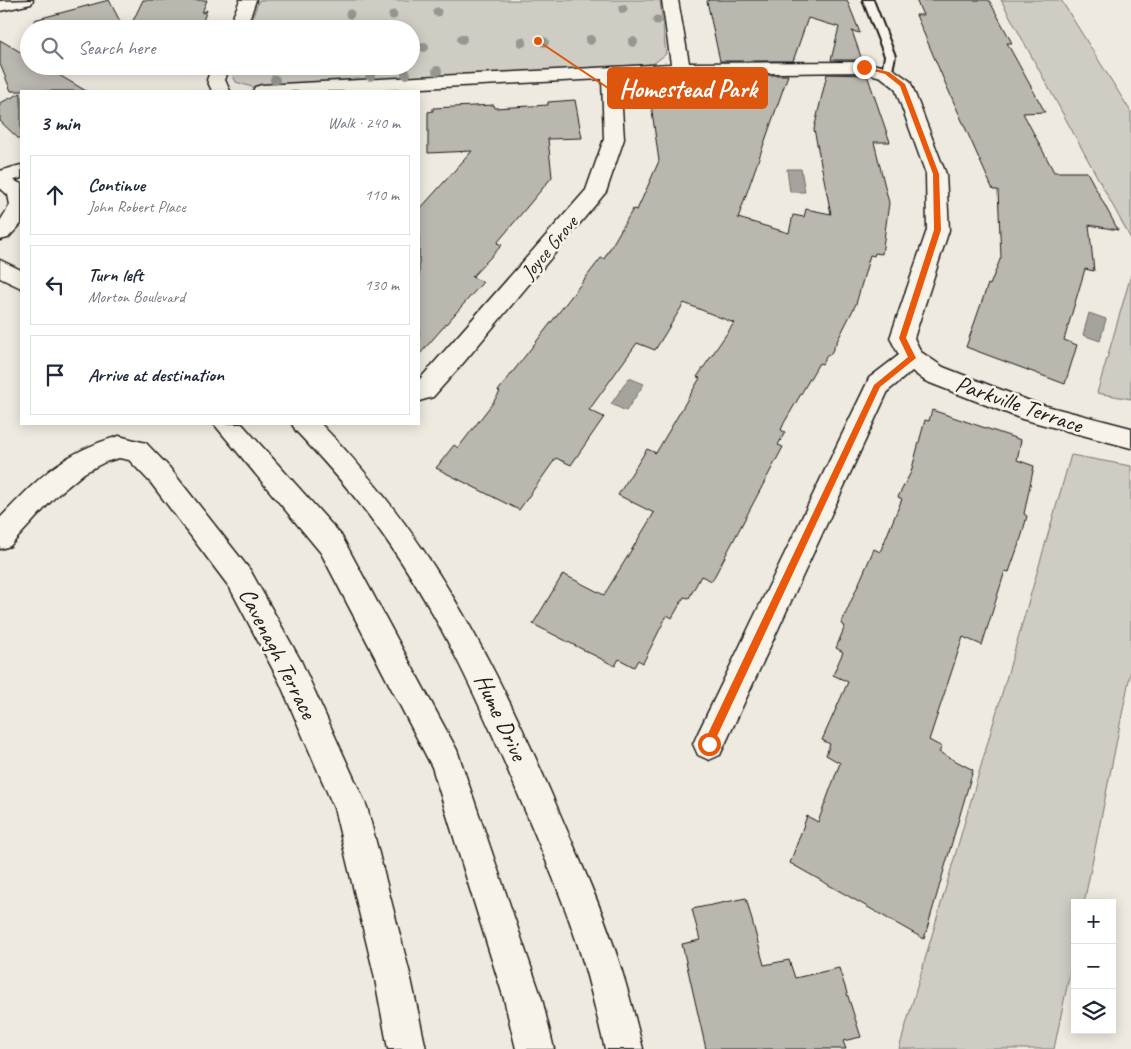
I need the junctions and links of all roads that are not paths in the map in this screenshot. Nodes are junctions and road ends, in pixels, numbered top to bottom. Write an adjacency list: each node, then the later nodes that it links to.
1 (25, 0): 5 (street)
2 (248, 0): 6 (street)
3 (670, 0): 7 (street)
4 (868, 0): 9 (lane)
5 (0, 6)
6 (240, 20)
7 (681, 70): 8 (street); 9 (street)
8 (611, 73): 12 (street); 20 (street, Joyce Grove)
9 (887, 73): 19 (street)
10 (218, 75): 11 (street)
11 (221, 90)
12 (281, 90)
13 (20, 171): 14 (street)
14 (0, 179): 15 (street)
15 (20, 207): 16 (street)
16 (0, 233)
17 (0, 268): 18 (street)
18 (20, 279)
19 (912, 358): 23 (street, Parkville Terrace); 25 (street)
20 (420, 391)
21 (228, 425): 27 (street)
22 (306, 425): 28 (street, Hume Drive)
23 (1131, 438)
24 (0, 537): 26 (street, Cavenagh Terrace)
25 (709, 744)
26 (407, 1049)
27 (534, 1049)
28 (624, 1049)

